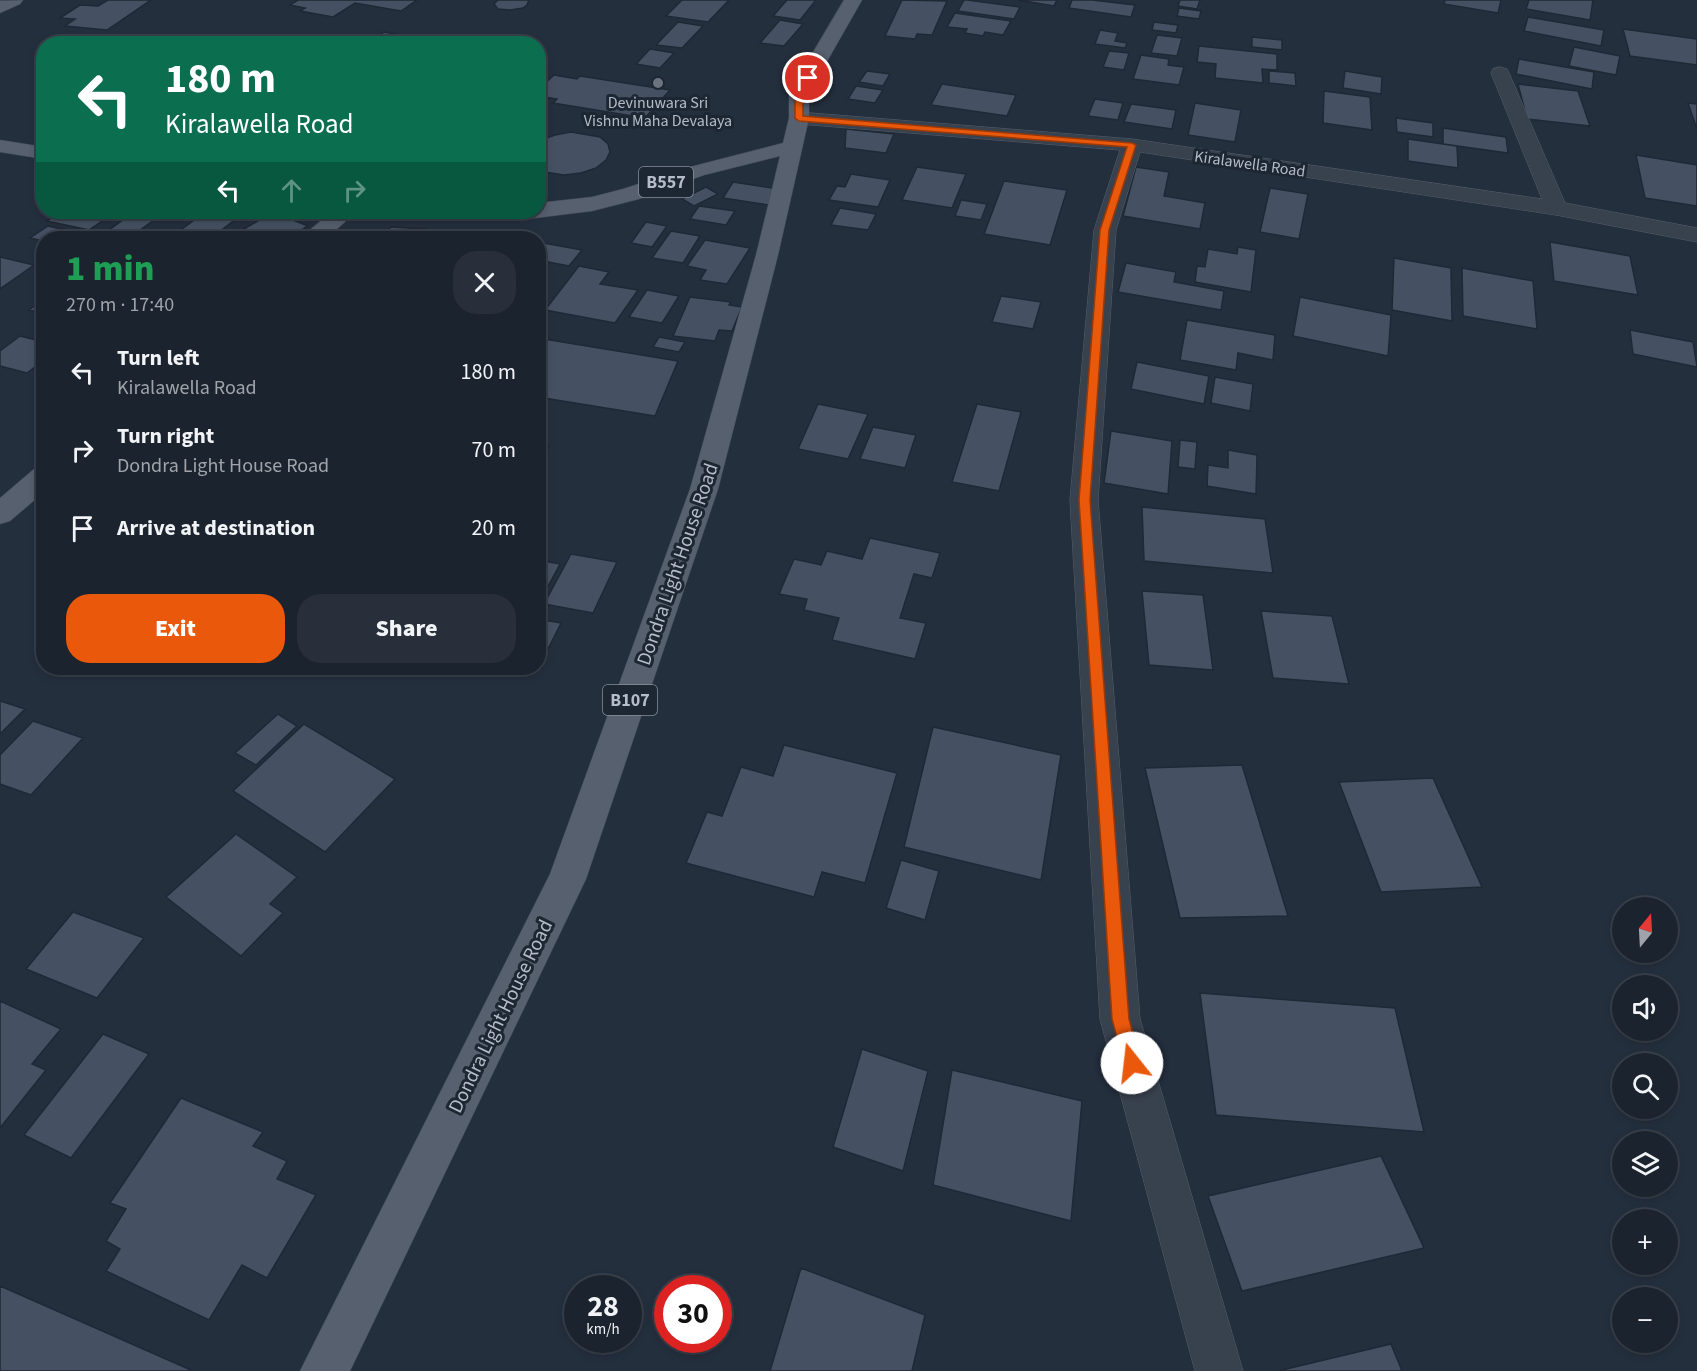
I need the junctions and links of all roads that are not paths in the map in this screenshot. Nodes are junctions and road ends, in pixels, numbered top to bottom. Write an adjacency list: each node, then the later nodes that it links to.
1 (14, 0): 3 (main road)
2 (853, 0): 5 (main road, Dondra Light House Road / B107)
3 (0, 8)
4 (1500, 73): 9 (street)
5 (795, 133): 6 (street, Kiralawella Road); 10 (main road, B557); 16 (main road, Dondra Light House Road / B107)
6 (1132, 145): 9 (street, Kiralawella Road); 17 (street)
7 (0, 146): 8 (main road)
8 (36, 152)
9 (1556, 208): 13 (street, Kiralawella Road)
10 (546, 209)
11 (337, 219): 12 (main road)
12 (322, 231)
13 (1697, 235)
14 (36, 483): 15 (main road)
15 (0, 514)
16 (324, 1371)
17 (1219, 1371)

